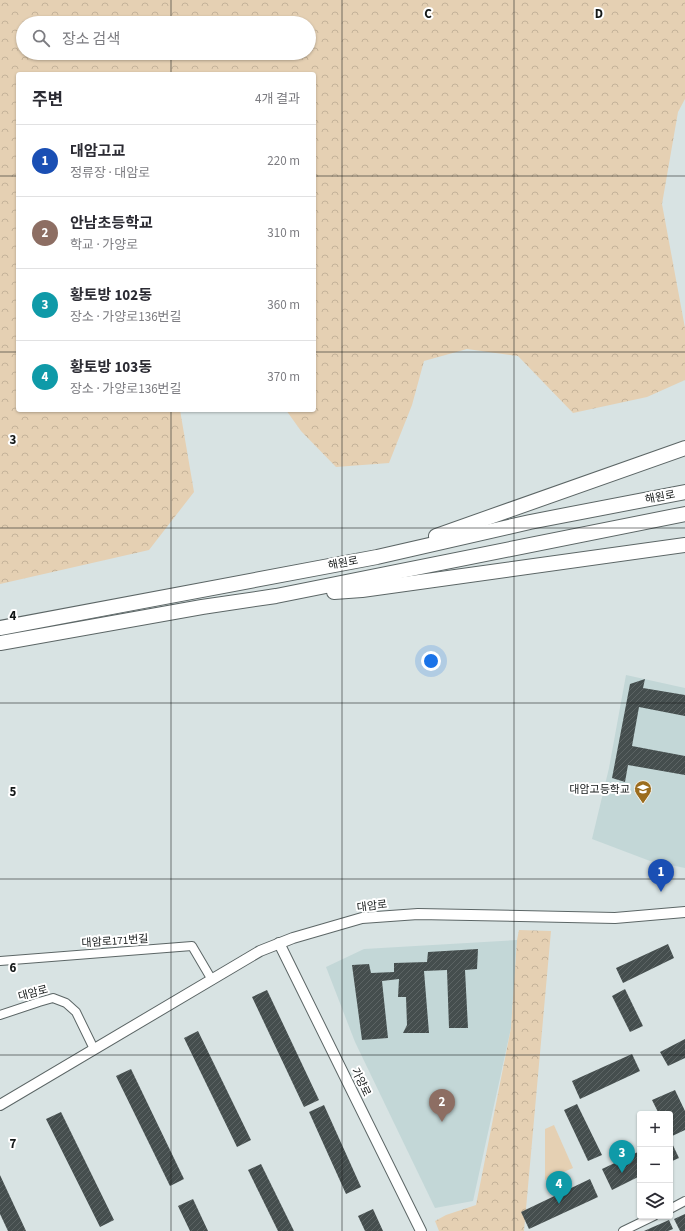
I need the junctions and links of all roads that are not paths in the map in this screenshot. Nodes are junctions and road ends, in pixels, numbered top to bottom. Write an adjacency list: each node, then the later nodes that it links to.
1 (685, 448): 5 (highway)
2 (685, 492): 5 (highway, 해원로)
3 (685, 514): 6 (highway, 해원로)
4 (685, 546): 6 (highway)
5 (377, 556): 7 (highway, 해원로)
6 (276, 596): 8 (highway, 해원로)
7 (0, 628)
8 (0, 643)
9 (685, 912): 10 (street, 대암로)
10 (279, 943): 12 (street, 대암로); 19 (street, 가양로)
11 (0, 961): 12 (street, 대암로171번길)
12 (212, 980): 14 (street, 대암로)
13 (0, 1016): 14 (street, 대암로)
14 (94, 1050): 15 (street, 대암로)
15 (0, 1105)
16 (685, 1201): 17 (street)
17 (673, 1207)
18 (648, 1219): 20 (street)
19 (421, 1231)
20 (623, 1231)

